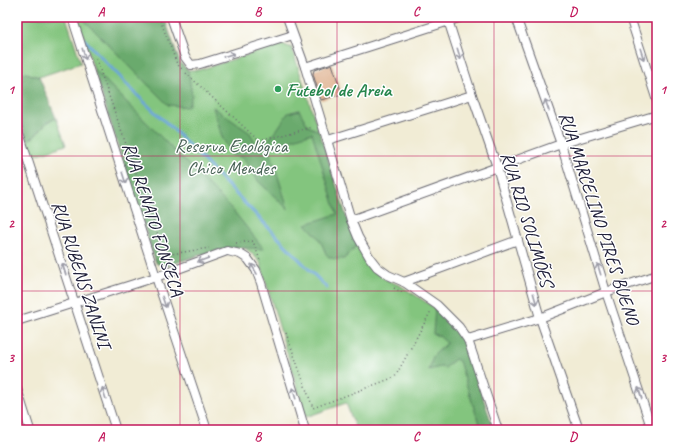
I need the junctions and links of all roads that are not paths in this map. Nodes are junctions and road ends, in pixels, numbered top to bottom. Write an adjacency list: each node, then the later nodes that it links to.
1 (72, 17): 20 (street, RUA RENATO FONSECA, one-way to 20)
2 (171, 17): 8 (street, one-way to 8)
3 (287, 17): 8 (street)
4 (462, 17): 7 (street)
5 (516, 17): 15 (street, RUA MARCELINO PIRES BUENO, one-way to 5)
6 (630, 17): 11 (street, one-way to 11)
7 (448, 19): 9 (street); 10 (street, RUA RIO SOLIMÕES, one-way to 10)
8 (293, 35): 9 (street)
9 (305, 67): 14 (street)
10 (472, 95): 14 (street); 16 (street, RUA RIO SOLIMÕES)
11 (657, 101)
12 (657, 115): 15 (street)
13 (17, 127): 23 (street, RUA RUBENS ZANINI, one-way to 13)
14 (328, 140): 17 (street)
15 (561, 144): 16 (street); 22 (street, RUA MARCELINO PIRES BUENO, one-way to 15)
16 (497, 167): 17 (street); 18 (street, RUA RIO SOLIMÕES)
17 (352, 220): 21 (street)
18 (518, 240): 21 (street); 24 (street, RUA RIO SOLIMÕES, one-way to 24)
19 (657, 275): 22 (street)
20 (156, 277): 23 (street); 30 (street, RUA RENATO FONSECA, one-way to 30); 31 (street, one-way to 20)
21 (404, 282): 26 (street)
22 (606, 292): 24 (street); 34 (street, RUA MARCELINO PIRES BUENO, one-way to 22)
23 (74, 303): 25 (street); 29 (street, RUA RUBENS ZANINI, one-way to 23)
24 (540, 318): 26 (street); 33 (street, RUA RIO SOLIMÕES)
25 (17, 321)
26 (468, 340): 32 (street)
27 (17, 389): 28 (street)
28 (30, 430)
29 (116, 430)
30 (208, 430)
31 (305, 430)
32 (498, 430)
33 (579, 430)
34 (652, 430)

